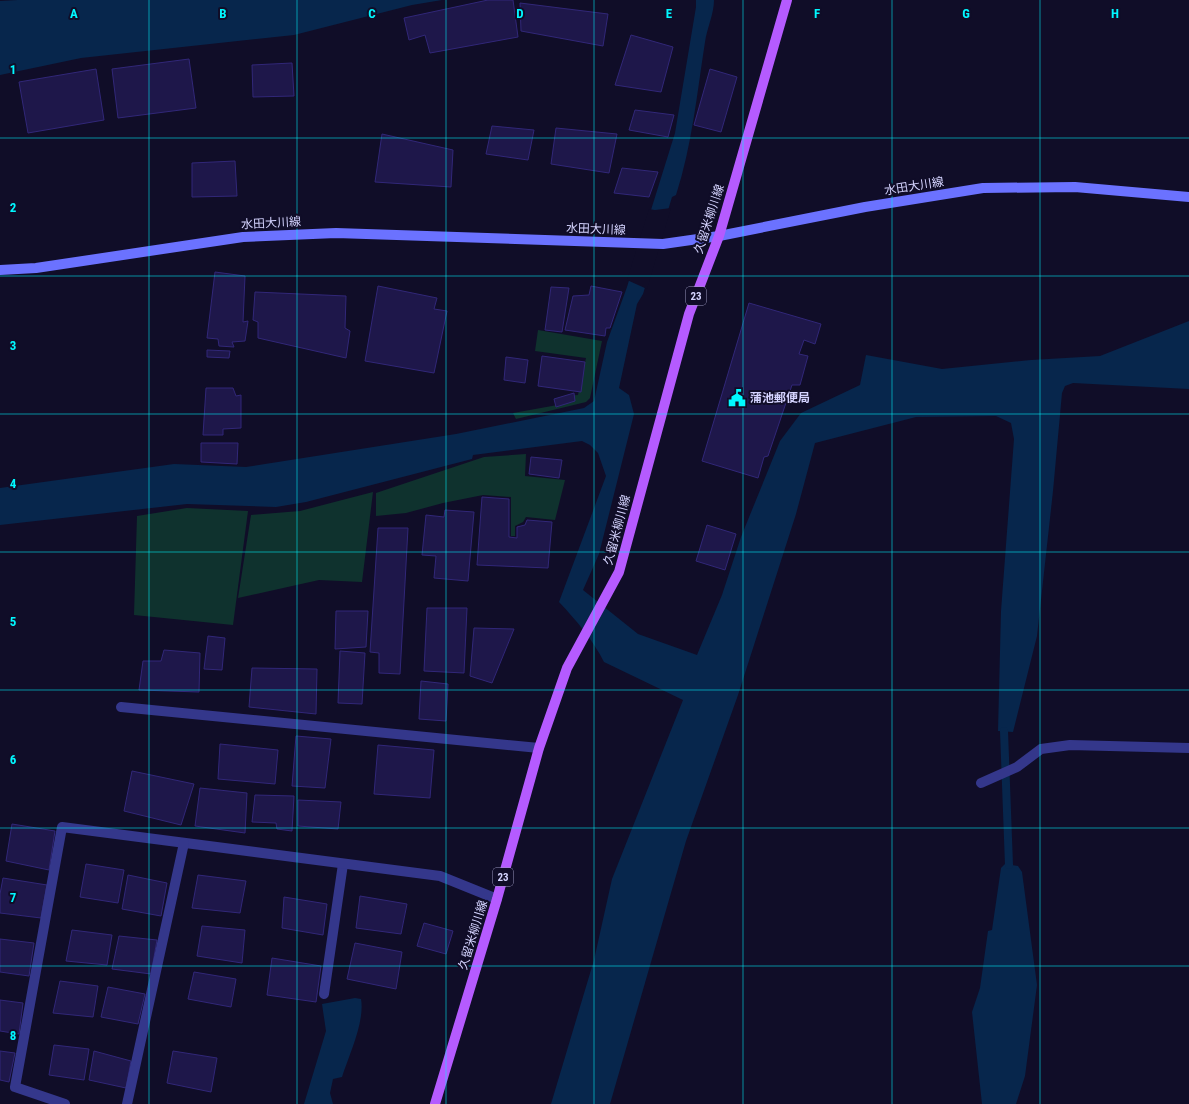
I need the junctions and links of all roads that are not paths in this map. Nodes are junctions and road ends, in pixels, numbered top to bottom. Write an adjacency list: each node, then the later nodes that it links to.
1 (788, 0): 3 (main road, 久留米柳川線 / 23)
2 (1189, 197): 3 (main road, 水田大川線)
3 (719, 236): 4 (main road, 水田大川線); 6 (main road, 久留米柳川線 / 23)
4 (0, 270)
5 (121, 707): 6 (street)
6 (539, 748): 11 (main road, 久留米柳川線 / 23)
7 (1189, 748): 8 (street)
8 (981, 783)
9 (184, 843): 10 (street); 13 (street); 14 (street)
10 (342, 864): 11 (street); 12 (street)
11 (497, 900): 15 (main road, 久留米柳川線 / 23)
12 (324, 994)
13 (65, 1104)
14 (127, 1104)
15 (436, 1104)

